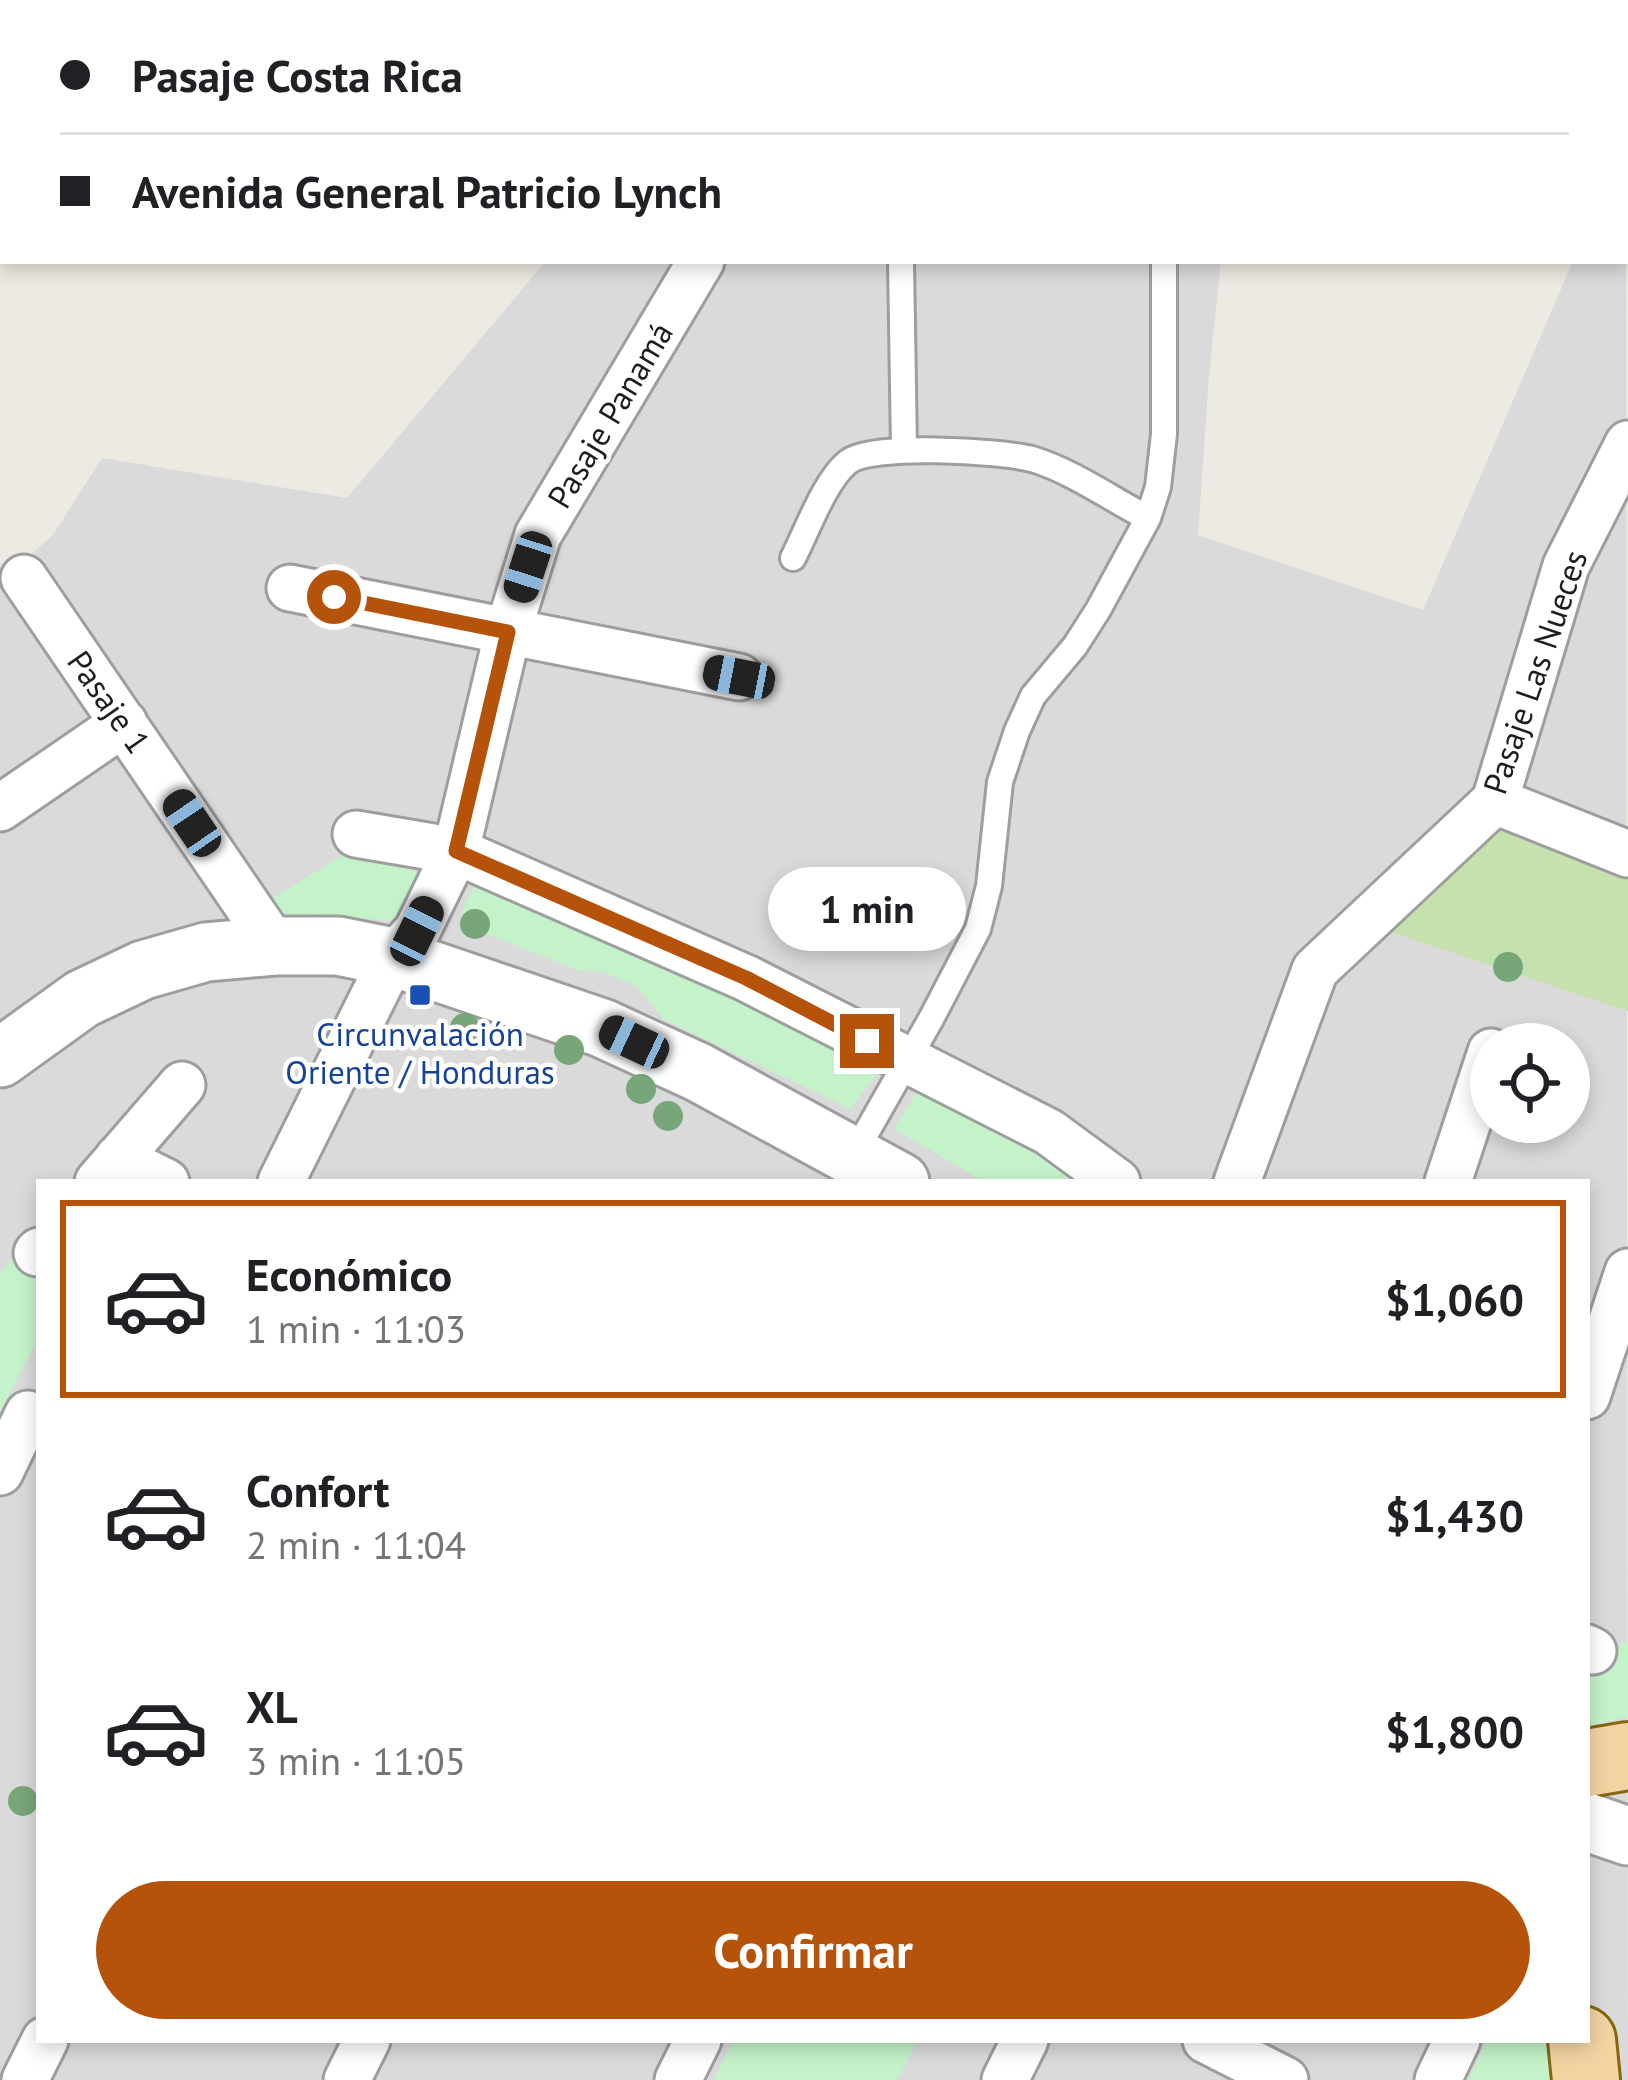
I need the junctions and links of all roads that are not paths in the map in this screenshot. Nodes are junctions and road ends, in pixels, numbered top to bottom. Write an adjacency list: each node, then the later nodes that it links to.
1 (699, 264): 10 (street, Pasaje Panamá)
2 (901, 264): 5 (lane)
3 (1164, 264): 6 (lane)
4 (1628, 444): 13 (street, Pasaje Las Nueces)
5 (904, 450): 6 (lane); 7 (lane)
6 (1148, 518): 21 (lane)
7 (794, 558)
8 (24, 578): 12 (street, Pasaje 1)
9 (290, 588): 10 (street)
10 (508, 632): 11 (street); 16 (street, Pasaje Panamá)
11 (739, 677)
12 (124, 723): 14 (street); 18 (street, Pasaje 1)
13 (1495, 801): 17 (street); 29 (street, Pasaje Las Nueces)
14 (0, 808)
15 (356, 834): 16 (street)
16 (456, 851): 19 (street, Pasaje Panamá); 21 (street)
17 (1628, 854)
18 (275, 946): 19 (street); 20 (street)
19 (393, 957): 24 (street); 27 (street, Pasaje Panamá)
20 (4, 1046)
21 (908, 1062): 24 (lane); 28 (street)
22 (182, 1084): 25 (street)
23 (1470, 1116): 30 (street)
24 (876, 1169)
25 (108, 1170): 26 (street)
26 (152, 1179)
27 (282, 1179)
28 (1114, 1179)
29 (1238, 1179)
30 (1449, 1179)
31 (1628, 1272): 32 (street)
32 (1590, 1387)
33 (33, 1416): 34 (street)
34 (0, 1472)
35 (1628, 1756): 36 (main road)
36 (1590, 1762)
37 (1590, 1823): 38 (street)
38 (1628, 1836)
39 (44, 2043): 48 (street)
40 (366, 2043): 49 (street)
41 (696, 2043): 50 (street)
42 (1024, 2043): 51 (street)
43 (1215, 2043): 47 (street)
44 (1456, 2043): 52 (street)
45 (1582, 2043): 53 (main road)
46 (1628, 2050): 54 (main road)
47 (1270, 2062)
48 (25, 2080)
49 (347, 2080)
50 (678, 2080)
51 (1005, 2080)
52 (1438, 2080)
53 (1586, 2080)
54 (1620, 2080)

